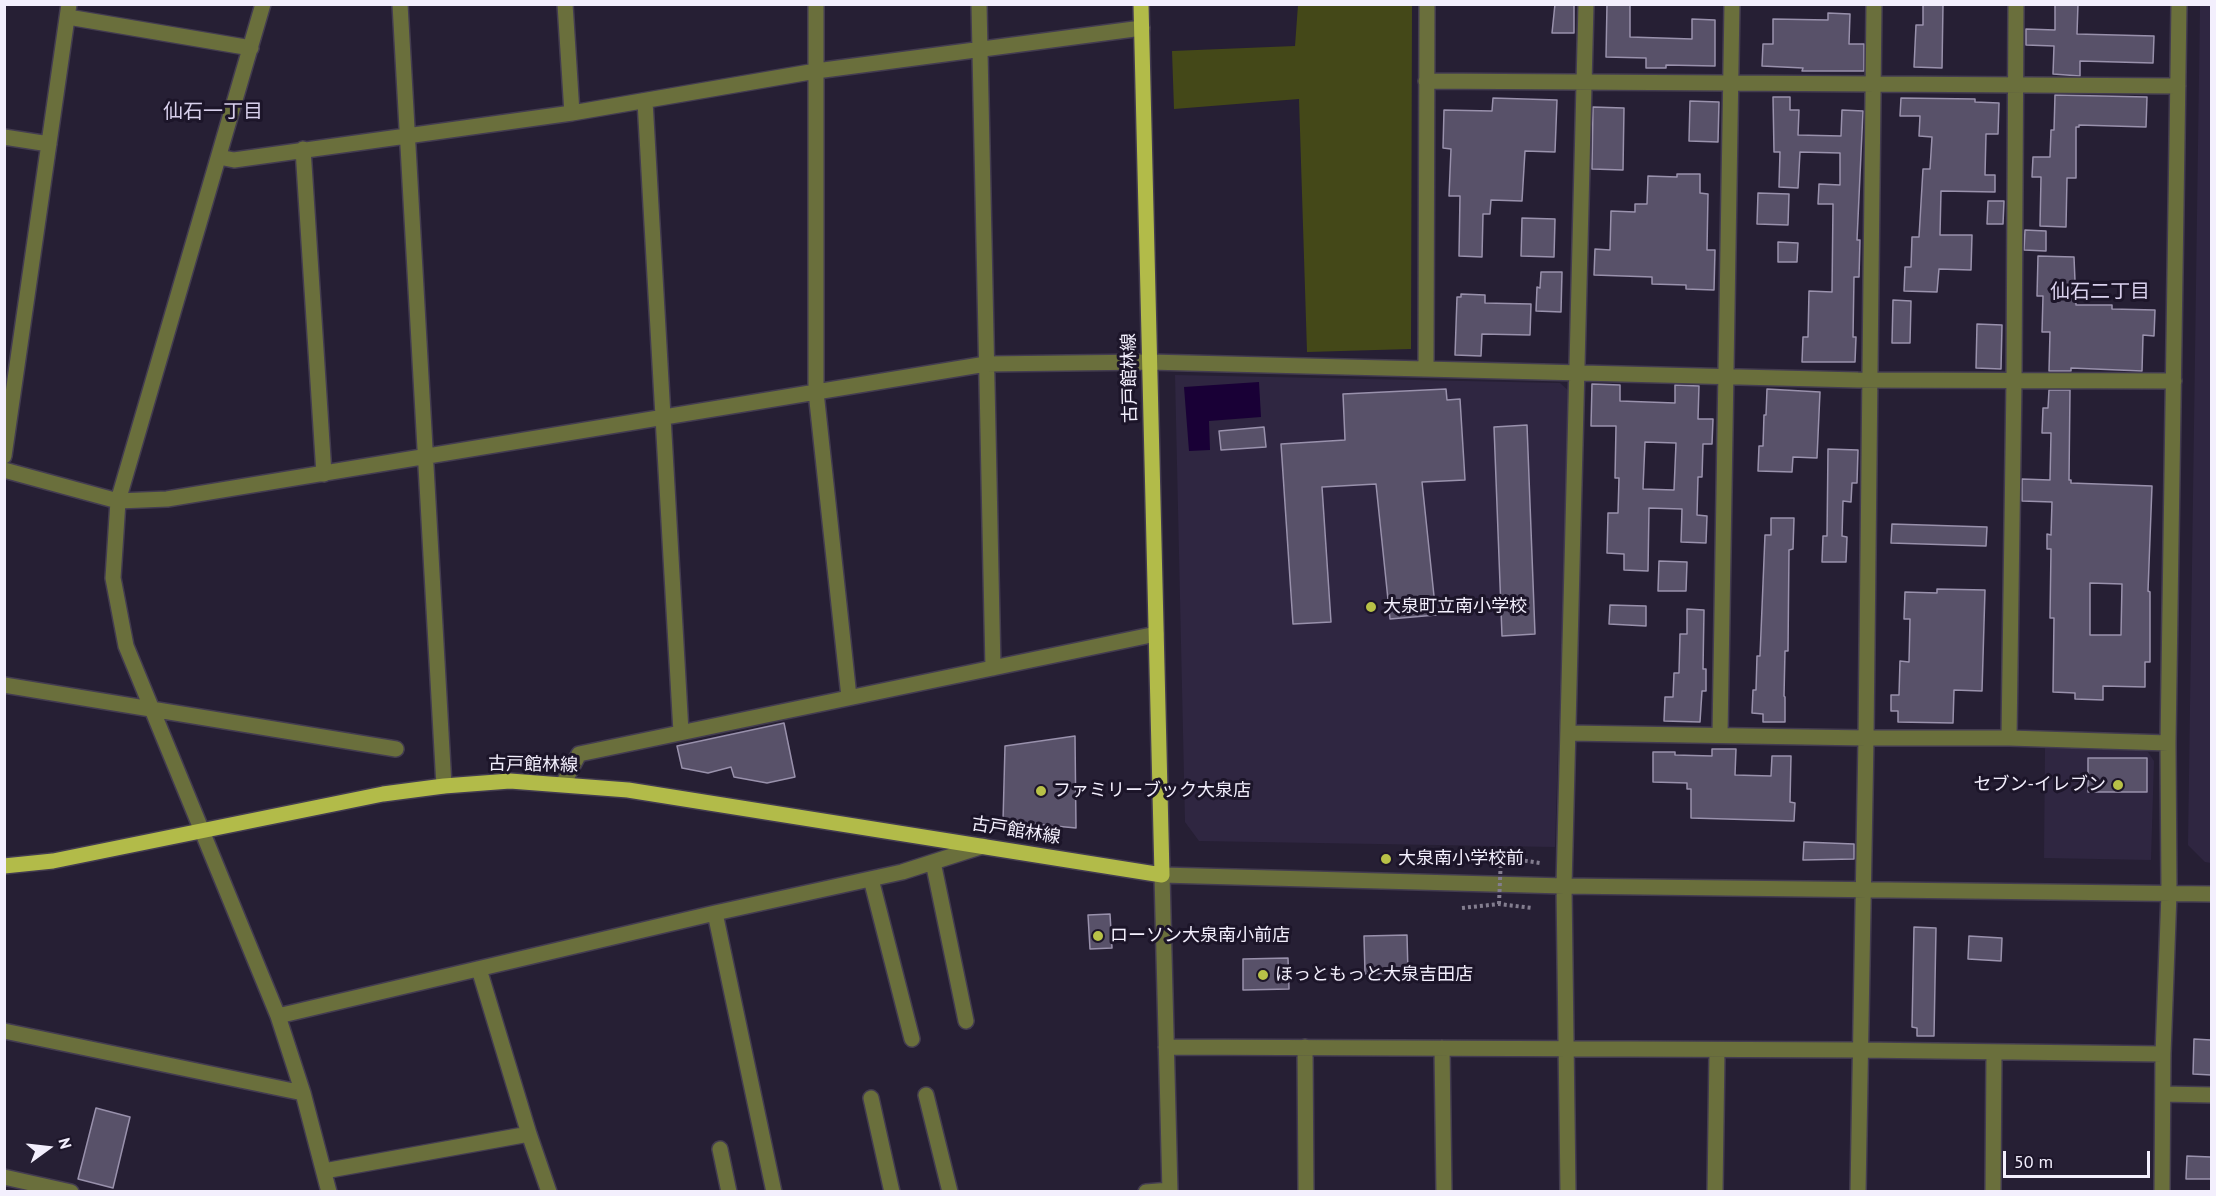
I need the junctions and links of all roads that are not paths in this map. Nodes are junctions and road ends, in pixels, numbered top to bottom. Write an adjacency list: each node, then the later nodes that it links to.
1 (263, 4): 15 (street)
2 (400, 4): 26 (street)
3 (565, 4): 25 (street)
4 (816, 4): 17 (street)
5 (979, 4): 16 (street)
6 (1141, 4): 14 (main road, 古戸館林線)
7 (1427, 4): 18 (street)
8 (1587, 4): 19 (street)
9 (1732, 4): 20 (street)
10 (1874, 4): 22 (street)
11 (2016, 4): 21 (street)
12 (2179, 4): 23 (street)
13 (69, 11): 15 (street); 28 (street)
14 (1142, 28): 16 (street); 31 (main road, 古戸館林線)
15 (251, 48): 30 (street)
16 (980, 49): 17 (street); 32 (street)
17 (816, 71): 24 (street); 39 (street)
18 (1426, 81): 19 (street); 33 (street)
19 (1584, 83): 20 (street); 34 (street)
20 (1729, 83): 22 (street); 35 (street)
21 (2016, 84): 22 (street); 23 (street); 37 (street)
22 (1872, 85): 36 (street)
23 (2178, 86): 38 (street)
24 (645, 101): 25 (street); 40 (street)
25 (572, 112): 26 (street)
26 (408, 135): 29 (street); 42 (street)
27 (4, 137): 28 (street)
28 (49, 144): 41 (street)
29 (303, 149): 30 (street); 44 (street)
30 (219, 157): 45 (street)
31 (1149, 362): 32 (street); 33 (street); 46 (main road, 古戸館林線)
32 (986, 364): 39 (street); 47 (street)
33 (1426, 369): 34 (street)
34 (1577, 374): 35 (street); 52 (street)
35 (1726, 377): 36 (street); 53 (street)
36 (1871, 380): 37 (street); 54 (street)
37 (2014, 380): 38 (street); 55 (street)
38 (2174, 381): 56 (street)
39 (816, 392): 40 (street); 49 (street)
40 (663, 418): 42 (street); 51 (street)
41 (4, 456)
42 (426, 457): 44 (street); 59 (street)
43 (4, 470): 45 (street)
44 (324, 474): 45 (street)
45 (118, 501): 50 (street)
46 (1156, 634): 47 (street); 64 (main road, 古戸館林線)
47 (993, 668): 49 (street)
48 (4, 685): 50 (street)
49 (849, 697): 51 (street)
50 (151, 710): 57 (street); 60 (street)
51 (681, 732): 58 (street)
52 (1569, 732): 53 (street); 66 (street)
53 (1720, 735): 54 (street)
54 (1866, 738): 55 (street); 67 (street)
55 (2009, 738): 56 (street)
56 (2168, 743): 68 (street)
57 (396, 749)
58 (563, 784): 59 (main road, 古戸館林線); 61 (main road, 古戸館林線)
59 (444, 786): 60 (main road, 古戸館林線)
60 (201, 832): 63 (main road, 古戸館林線); 72 (street)
61 (984, 846): 62 (street); 64 (main road, 古戸館林線)
62 (933, 862): 65 (street); 73 (street)
63 (4, 866)
64 (1161, 875): 66 (street); 76 (street)
65 (871, 879): 70 (street); 75 (street)
66 (1564, 886): 67 (street); 79 (street)
67 (1863, 891): 68 (street); 80 (street)
68 (2169, 893): 69 (street); 83 (street)
69 (2211, 894)
70 (715, 913): 71 (street); 97 (street)
71 (479, 969): 72 (street); 89 (street)
72 (278, 1016): 84 (street)
73 (966, 1021)
74 (4, 1031): 84 (street)
75 (912, 1039)
76 (1166, 1047): 77 (street); 101 (street)
77 (1305, 1047): 78 (street); 102 (street)
78 (1442, 1048): 79 (street); 103 (street)
79 (1565, 1048): 81 (street); 104 (street)
80 (1861, 1050): 81 (street); 82 (street); 106 (street)
81 (1717, 1051): 105 (street)
82 (1994, 1053): 83 (street); 107 (street)
83 (2163, 1054): 85 (street)
84 (303, 1093): 91 (street)
85 (2163, 1094): 87 (street); 108 (street)
86 (926, 1095): 99 (street)
87 (2211, 1095)
88 (871, 1098): 98 (street)
89 (529, 1134): 91 (street); 95 (street)
90 (720, 1149): 96 (street)
91 (324, 1171): 94 (street)
92 (4, 1177): 93 (street)
93 (71, 1191)
94 (329, 1191)
95 (549, 1191)
96 (729, 1191)
97 (774, 1191)
98 (892, 1191)
99 (950, 1191)
100 (1146, 1191): 101 (street)
101 (1170, 1191)
102 (1306, 1191)
103 (1444, 1191)
104 (1568, 1191)
105 (1715, 1191)
106 (1858, 1191)
107 (1993, 1191)
108 (2162, 1191)

